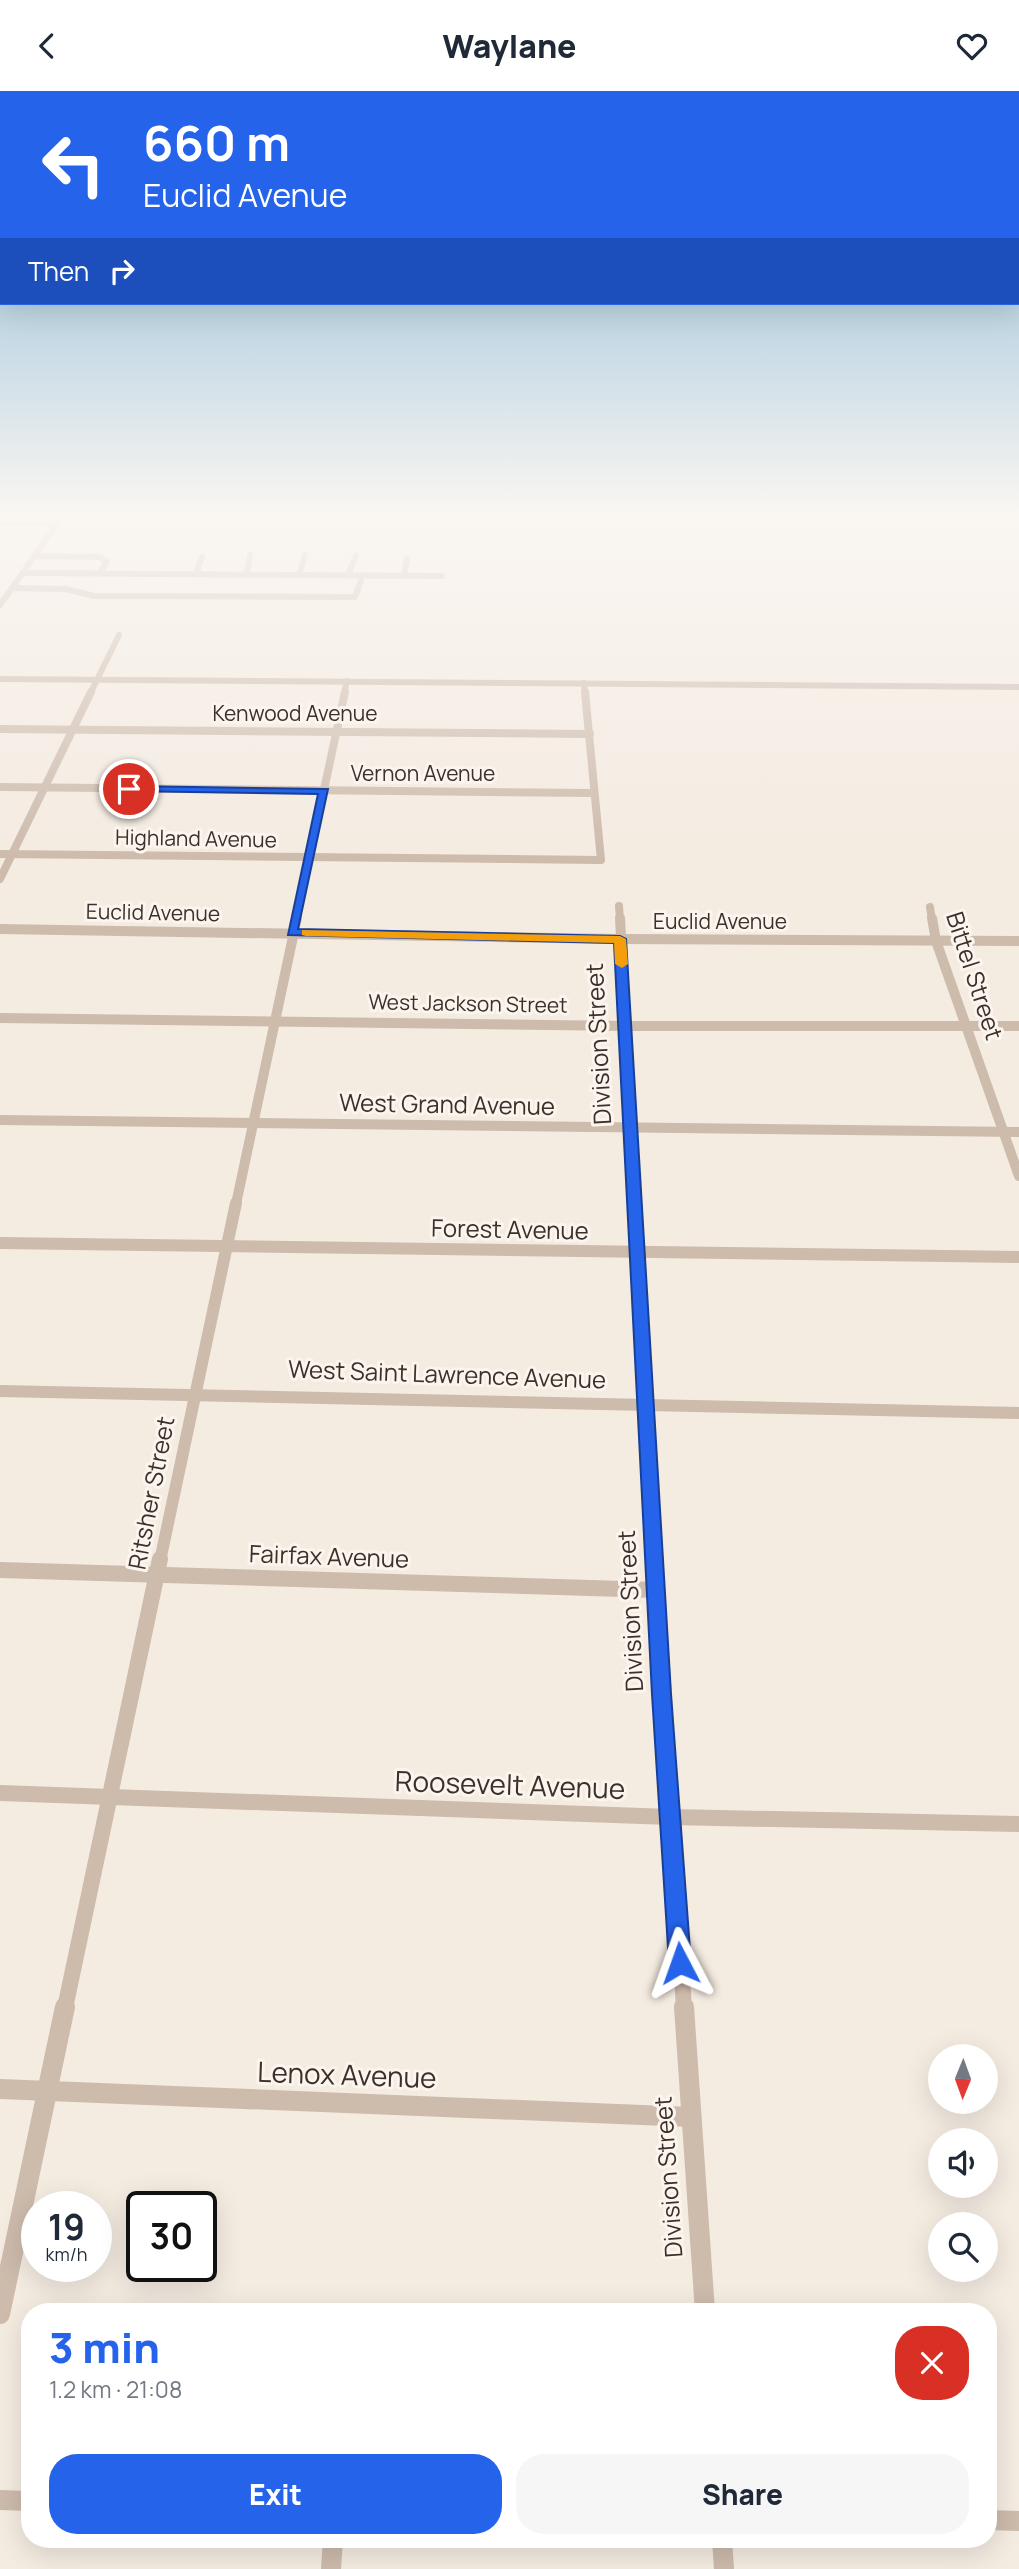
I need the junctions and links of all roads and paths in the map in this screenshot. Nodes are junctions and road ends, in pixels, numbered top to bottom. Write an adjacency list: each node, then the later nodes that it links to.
1 (119, 635): 3 (street)
2 (0, 679): 3 (street)
3 (98, 679): 4 (street); 8 (street)
4 (347, 681): 5 (street); 9 (street, Ritsher Street)
5 (584, 683): 6 (street); 10 (street)
6 (1019, 687)
7 (0, 729): 8 (street, Kenwood Avenue)
8 (75, 730): 9 (street, Kenwood Avenue); 12 (street)
9 (337, 732): 10 (street, Kenwood Avenue); 13 (street, Ritsher Street)
10 (590, 734): 14 (street)
11 (0, 787): 12 (street, Vernon Avenue)
12 (45, 788): 13 (street, Vernon Avenue); 16 (street)
13 (324, 791): 14 (street, Vernon Avenue); 17 (street, Ritsher Street)
14 (593, 793): 17 (street, Highland Avenue)
15 (0, 854): 16 (street, Highland Avenue)
16 (13, 854): 17 (street, Highland Avenue); 18 (street)
17 (309, 857): 22 (street, Ritsher Street)
18 (0, 879)
19 (619, 906): 23 (street, Division Street)
20 (930, 907): 24 (street, Bittel Street)
21 (0, 929): 22 (street, Euclid Avenue)
22 (292, 932): 23 (street, Euclid Avenue); 27 (street, Ritsher Street)
23 (620, 939): 24 (street, Euclid Avenue); 28 (street, Division Street)
24 (936, 941): 25 (street, Euclid Avenue); 29 (street, Bittel Street)
25 (1019, 941)
26 (0, 1018): 27 (street, West Jackson Street)
27 (275, 1021): 28 (street, West Jackson Street); 32 (street, Ritsher Street)
28 (627, 1026): 29 (street, West Jackson Street); 33 (street, Division Street)
29 (966, 1026): 30 (street, West Jackson Street); 34 (street, Bittel Street)
30 (1019, 1026)
31 (0, 1119): 32 (street, West Grand Avenue)
32 (252, 1124): 33 (street, West Grand Avenue); 38 (street, Ritsher Street)
33 (630, 1129): 34 (street, West Grand Avenue); 39 (street, Division Street)
34 (1003, 1132): 35 (street, West Grand Avenue); 36 (street, Bittel Street)
35 (1019, 1132)
36 (1019, 1176)
37 (0, 1243): 38 (street, Forest Avenue)
38 (226, 1247): 39 (street, Forest Avenue); 42 (street, Ritsher Street)
39 (637, 1254): 40 (street, Forest Avenue); 43 (street, Division Street)
40 (1019, 1257)
41 (0, 1391): 42 (street, West Saint Lawrence Avenue)
42 (195, 1393): 43 (street, West Saint Lawrence Avenue); 46 (street, Ritsher Street)
43 (646, 1405): 44 (street, West Saint Lawrence Avenue); 47 (street, Division Street)
44 (1019, 1413)
45 (0, 1570): 46 (street, Fairfax Avenue)
46 (159, 1575): 47 (street, Fairfax Avenue); 49 (street, Ritsher Street)
47 (656, 1590): 50 (street, Division Street)
48 (0, 1793): 49 (street, Roosevelt Avenue)
49 (111, 1796): 50 (street, Roosevelt Avenue); 53 (street, Ritsher Street)
50 (670, 1817): 51 (street, Roosevelt Avenue); 54 (street, Division Street)
51 (1019, 1824)
52 (0, 2089): 53 (street, Lenox Avenue)
53 (49, 2090): 54 (street, Lenox Avenue); 56 (street, Ritsher Street)
54 (691, 2117): 55 (street, Division Street)
55 (704, 2303)
56 (0, 2314)
57 (0, 2500): 58 (street)
58 (21, 2501)
59 (997, 2520): 60 (street)
60 (1019, 2521)
61 (333, 2548): 63 (street)
62 (723, 2548): 64 (street)
63 (331, 2569)
64 (724, 2569)

